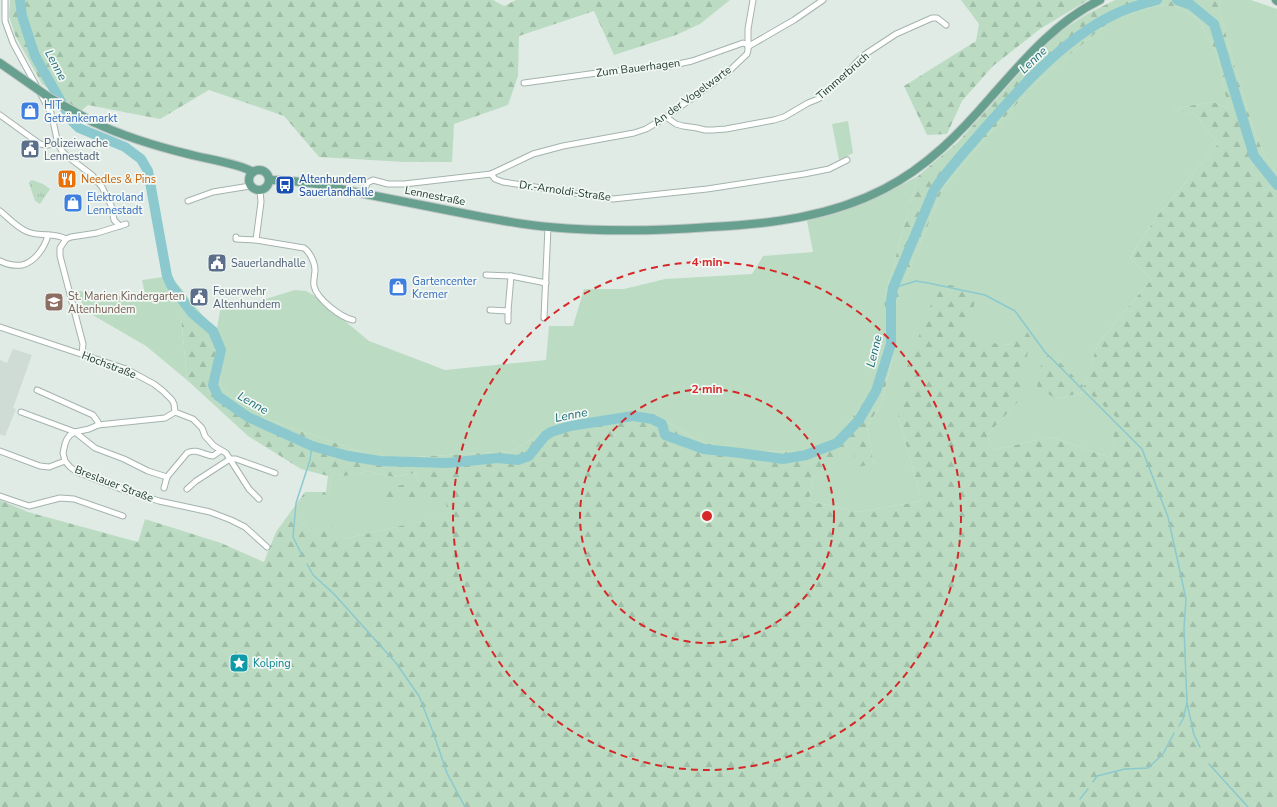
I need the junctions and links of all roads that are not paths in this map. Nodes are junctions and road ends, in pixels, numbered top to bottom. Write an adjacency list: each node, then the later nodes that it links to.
1 (5, 0): 11 (street)
2 (753, 0): 6 (street, An der Vogelwarte)
3 (823, 0): 6 (street)
4 (1100, 0): 21 (main road, Lennestraße)
5 (946, 25): 10 (street, Timmerbruch)
6 (748, 46): 8 (street, Zum Bauerhagen); 10 (street, An der Vogelwarte)
7 (0, 63): 13 (main road, bridge)
8 (524, 83)
9 (0, 115): 11 (street)
10 (666, 117): 14 (street, An der Vogelwarte)
11 (58, 144): 24 (street)
12 (847, 160): 14 (street, Dr.-Arnoldi-Straße)
13 (253, 172): 15 (main road); 16 (main road)
14 (491, 174): 18 (street)
15 (269, 180): 17 (main road); 18 (main road, Lennestraße)
16 (250, 186): 17 (main road); 19 (street)
17 (260, 190): 25 (street)
18 (364, 193): 21 (main road, Lennestraße)
19 (188, 201)
20 (0, 211): 22 (street)
21 (548, 227): 29 (street)
22 (48, 235): 24 (street); 26 (street)
23 (236, 236): 25 (street)
24 (66, 239): 36 (street)
25 (256, 240): 33 (street)
26 (0, 261)
27 (486, 275): 28 (street)
28 (511, 276): 29 (street); 31 (street)
29 (546, 283): 32 (street)
30 (490, 310): 31 (street)
31 (508, 311): 34 (street)
32 (544, 318)
33 (353, 320)
34 (508, 321)
35 (0, 327): 36 (street, Hochstraße)
36 (82, 354): 39 (street, Hochstraße)
37 (37, 390): 40 (street)
38 (21, 412): 41 (street)
39 (174, 412): 40 (street); 42 (street)
40 (98, 425): 41 (street)
41 (75, 432): 45 (street, Breslauer Straße); 47 (street)
42 (220, 451): 44 (street); 47 (street)
43 (0, 452): 45 (street)
44 (230, 459): 46 (street); 49 (street); 51 (street)
45 (65, 461): 53 (street, Breslauer Straße)
46 (275, 473)
47 (167, 477): 48 (street)
48 (164, 488)
49 (187, 489)
50 (0, 496): 52 (street)
51 (259, 499)
52 (123, 516)
53 (267, 547)

